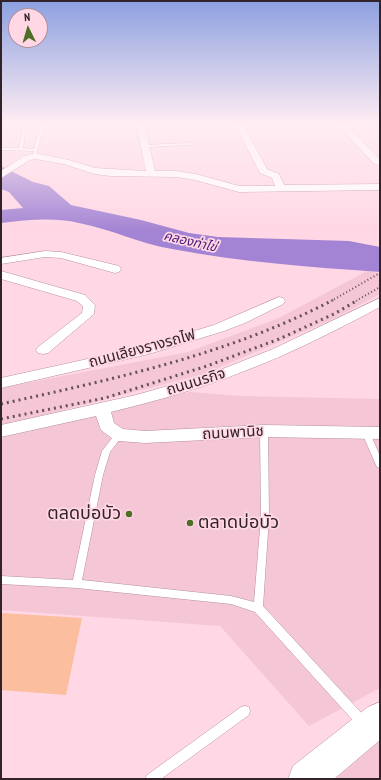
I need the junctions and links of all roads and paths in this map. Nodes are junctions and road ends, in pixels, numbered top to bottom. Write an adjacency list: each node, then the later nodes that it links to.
1 (25, 159): 6 (street)
2 (57, 159): 5 (street)
3 (148, 159): 5 (street)
4 (257, 159): 8 (street)
5 (151, 173): 8 (street)
6 (1, 175)
7 (379, 188): 8 (street)
8 (281, 189)
9 (1, 260): 10 (street)
10 (115, 270)
11 (1, 275): 14 (street)
12 (279, 301): 15 (street, ถนนเลียงรางรถไฟ)
13 (380, 302): 16 (street, ถนนนรกิจ)
14 (43, 350)
15 (1, 383)
16 (102, 408): 17 (street, ถนนนรกิจ); 20 (street)
17 (1, 431)
18 (264, 431): 19 (street, ถนนพานิช); 20 (street, ถนนพานิช); 24 (lane)
19 (373, 433): 21 (lane)
20 (119, 435): 23 (lane)
21 (380, 465)
22 (1, 580): 23 (lane)
23 (77, 584): 24 (lane)
24 (258, 608): 26 (lane)
25 (245, 711): 27 (lane)
26 (374, 724): 28 (main road)
27 (152, 779)
28 (306, 779)

